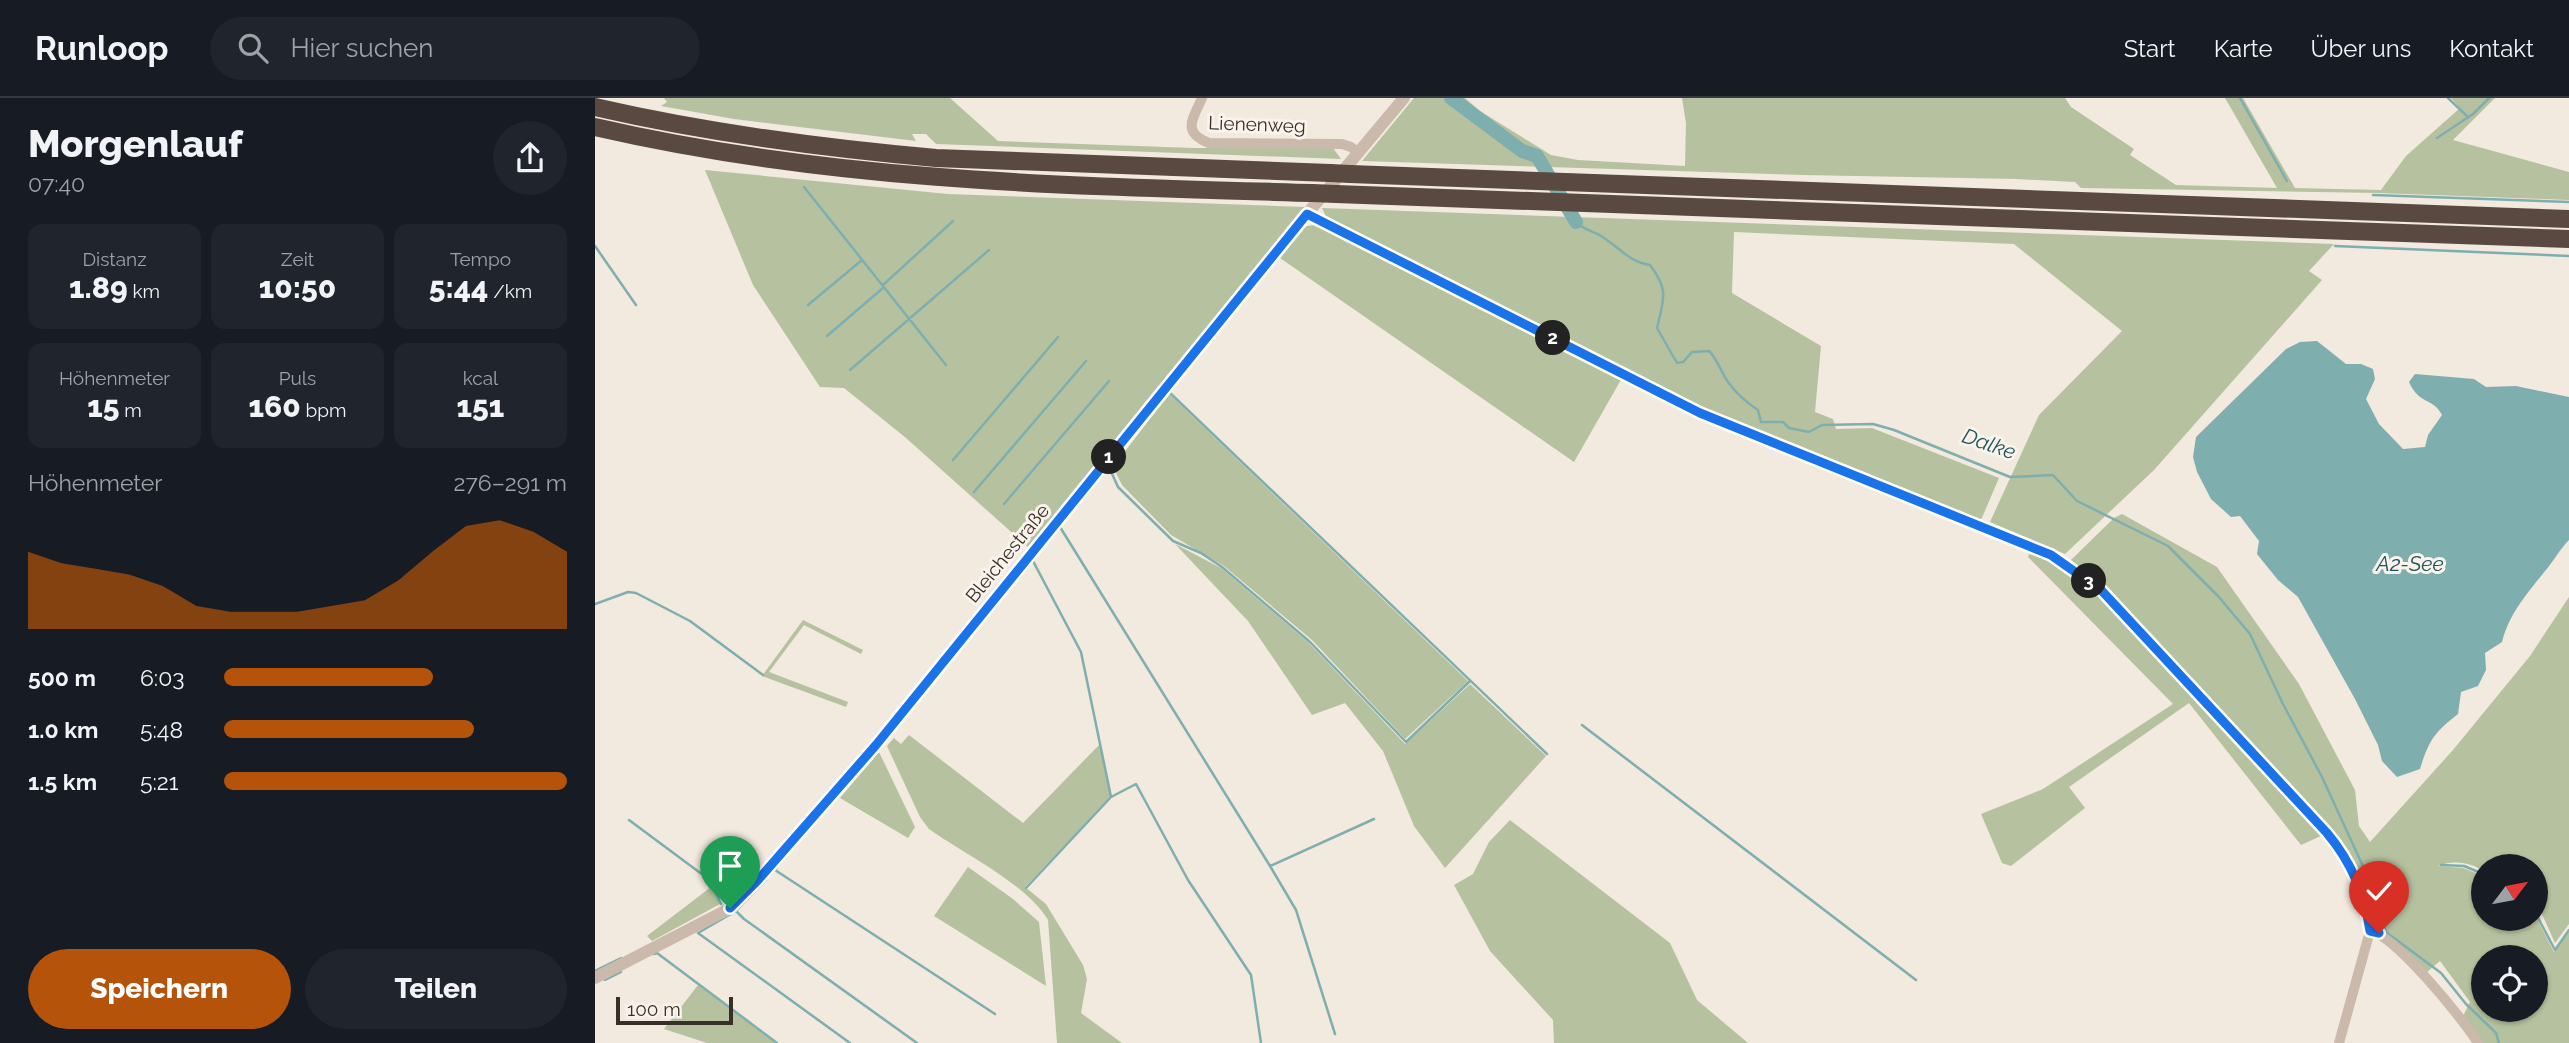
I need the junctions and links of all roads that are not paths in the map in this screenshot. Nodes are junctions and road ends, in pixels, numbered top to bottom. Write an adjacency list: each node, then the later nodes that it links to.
1 (1202, 98): 5 (street, Lienenweg)
2 (1404, 98): 5 (street, Bleichestraße)
3 (595, 107): 7 (highway, bridge)
4 (595, 127): 8 (highway, bridge)
5 (1358, 153): 6 (street, Bleichestraße)
6 (1307, 214): 9 (street); 10 (street, Bleichestraße)
7 (2569, 219)
8 (2569, 239)
9 (2370, 931): 11 (street); 12 (street)
10 (595, 978)
11 (2339, 1043)
12 (2478, 1043)

